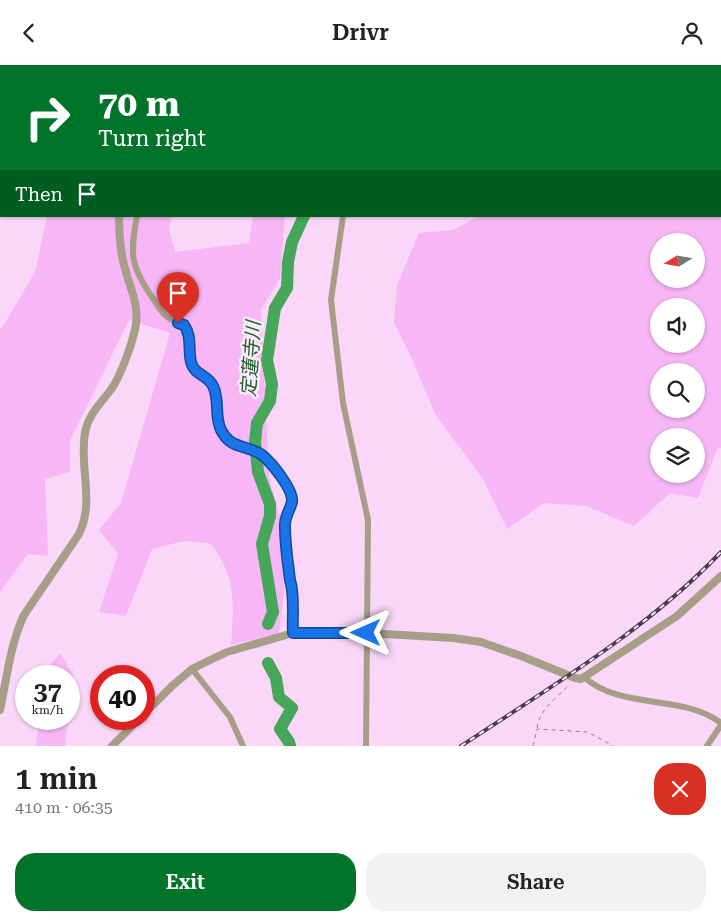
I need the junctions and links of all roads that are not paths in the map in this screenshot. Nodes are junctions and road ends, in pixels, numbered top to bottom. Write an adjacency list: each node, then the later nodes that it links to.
1 (119, 217): 10 (street)
2 (137, 217): 5 (street)
3 (343, 217): 6 (street)
4 (721, 576): 8 (street)
5 (293, 633): 6 (street); 7 (street)
6 (366, 633): 8 (street); 15 (street)
7 (192, 669): 9 (street); 14 (street)
8 (584, 677): 11 (street)
9 (155, 703)
10 (0, 710)
11 (721, 724): 16 (street)
12 (128, 730): 13 (street)
13 (112, 746)
14 (243, 746)
15 (366, 746)
16 (707, 746)

